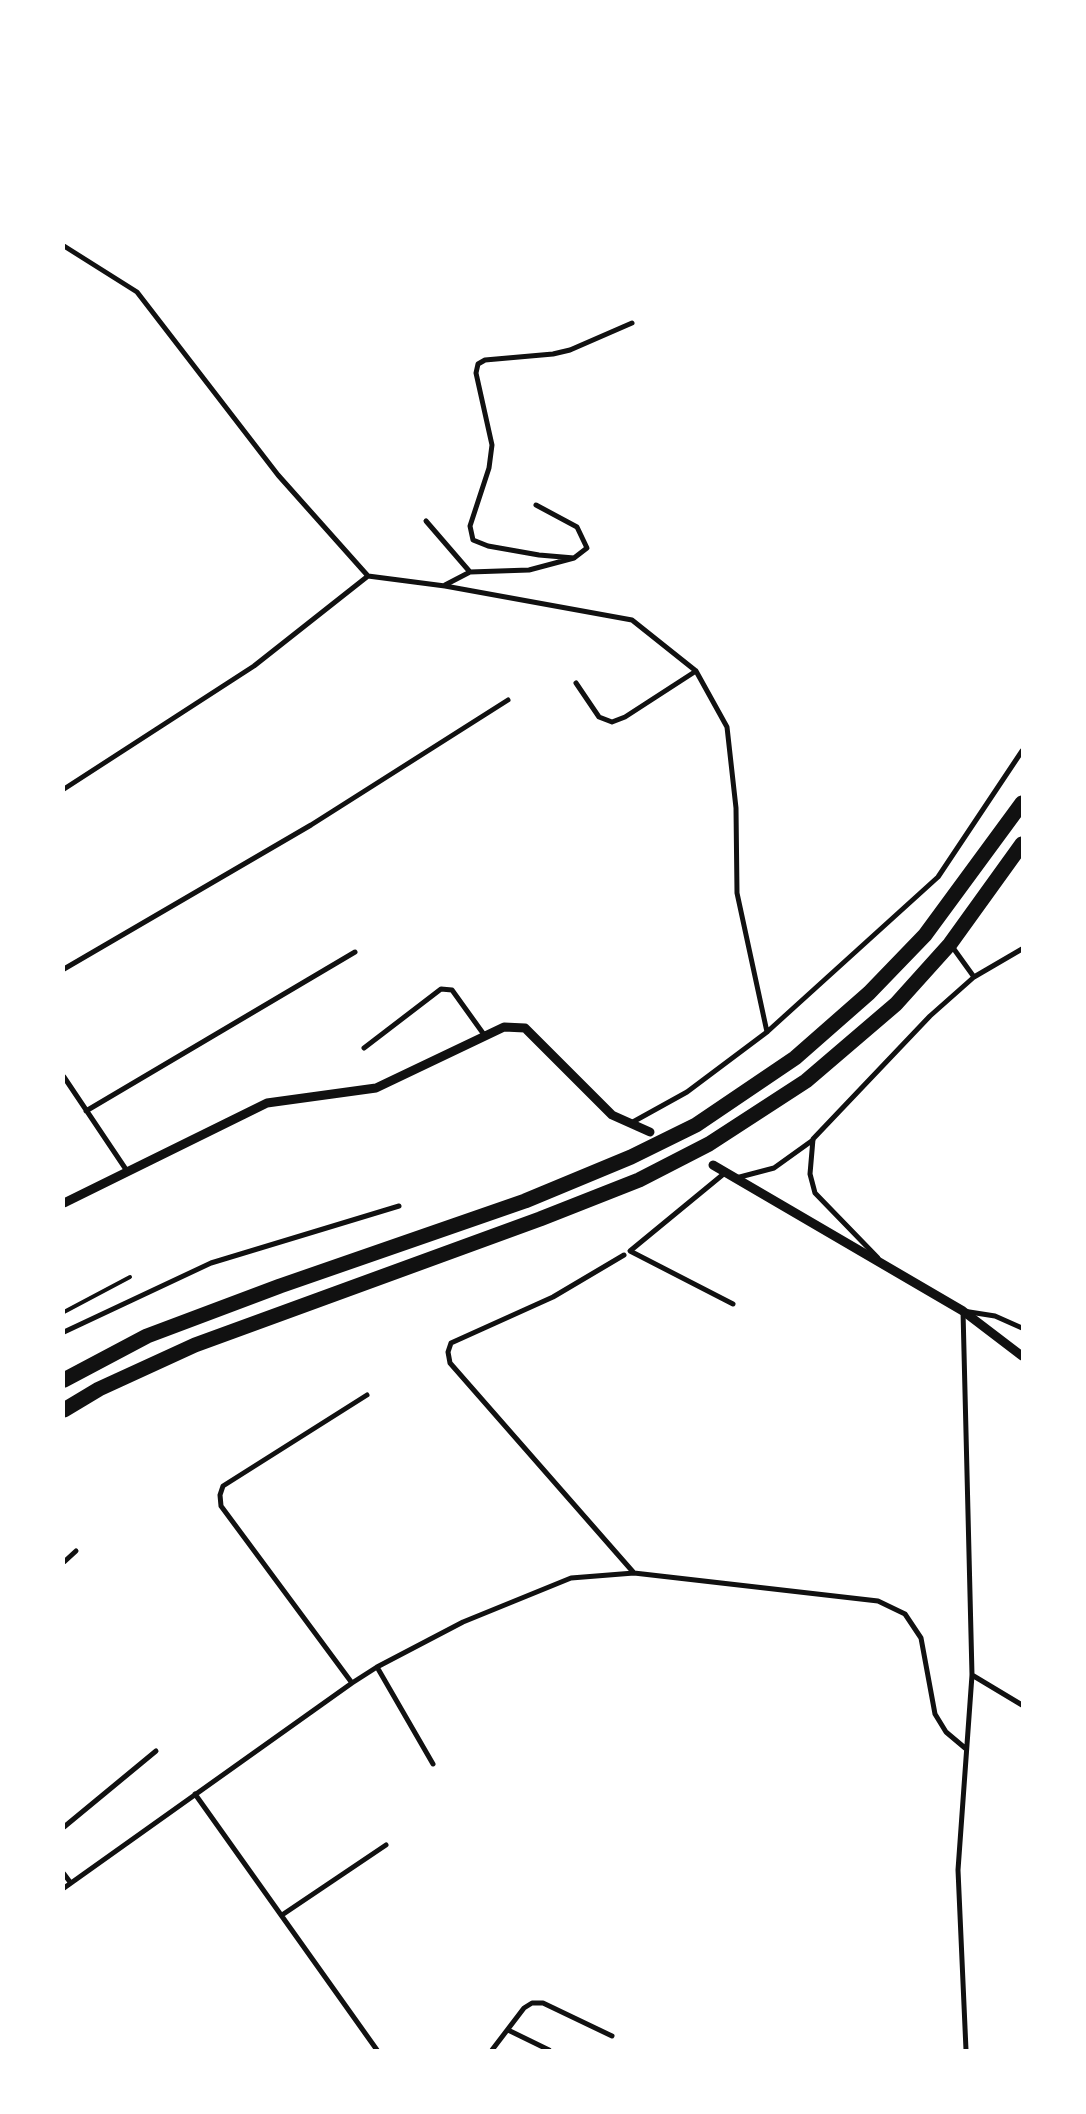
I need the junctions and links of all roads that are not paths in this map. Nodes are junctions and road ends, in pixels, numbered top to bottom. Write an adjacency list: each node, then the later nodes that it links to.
1 (64, 246): 7 (street)
2 (632, 323): 5 (street)
3 (536, 505): 5 (street)
4 (426, 522): 6 (street)
5 (574, 558): 6 (street)
6 (470, 572): 8 (street)
7 (368, 576): 8 (street); 13 (street)
8 (445, 586): 9 (street)
9 (696, 671): 10 (street); 21 (street)
10 (576, 683)
11 (508, 700): 19 (street)
12 (1022, 751): 21 (street)
13 (64, 789)
14 (1022, 803): 44 (highway)
15 (1022, 844): 16 (highway)
16 (950, 944): 20 (street); 46 (highway)
17 (1022, 948): 20 (street)
18 (356, 952): 25 (street)
19 (64, 969)
20 (974, 977): 28 (street)
21 (767, 1032): 26 (street)
22 (485, 1036): 23 (street); 26 (street); 30 (street)
23 (364, 1048)
24 (64, 1078): 25 (street)
25 (86, 1111): 30 (street)
26 (631, 1124): 27 (street)
27 (650, 1132)
28 (813, 1139): 32 (street); 36 (street)
29 (713, 1165): 31 (street)
30 (127, 1171): 33 (street)
31 (726, 1172): 32 (street); 38 (street)
32 (736, 1178): 36 (street)
33 (64, 1203)
34 (398, 1206): 42 (street)
35 (624, 1255): 49 (street)
36 (888, 1268): 39 (street)
37 (130, 1277): 40 (lane)
38 (733, 1304)
39 (964, 1311): 41 (street); 43 (street); 51 (street)
40 (64, 1312)
41 (1022, 1328)
42 (64, 1332)
43 (1022, 1356)
44 (64, 1380)
45 (367, 1395): 52 (street)
46 (64, 1410)
47 (76, 1551): 48 (street)
48 (64, 1562)
49 (634, 1573): 50 (street); 54 (street)
50 (377, 1667): 52 (street); 56 (street)
51 (972, 1675): 53 (street); 54 (street)
52 (352, 1683): 57 (street)
53 (1022, 1705)
54 (965, 1748): 69 (street)
55 (156, 1752): 58 (street)
56 (433, 1764)
57 (195, 1794): 61 (street); 63 (street)
58 (64, 1827)
59 (386, 1845): 63 (street)
60 (64, 1874): 61 (street)
61 (70, 1882): 62 (street)
62 (64, 1888)
63 (282, 1916): 66 (street)
64 (508, 2030): 65 (street); 67 (street); 68 (street)
65 (612, 2036)
66 (378, 2050)
67 (492, 2050)
68 (549, 2050)
69 (966, 2050)

